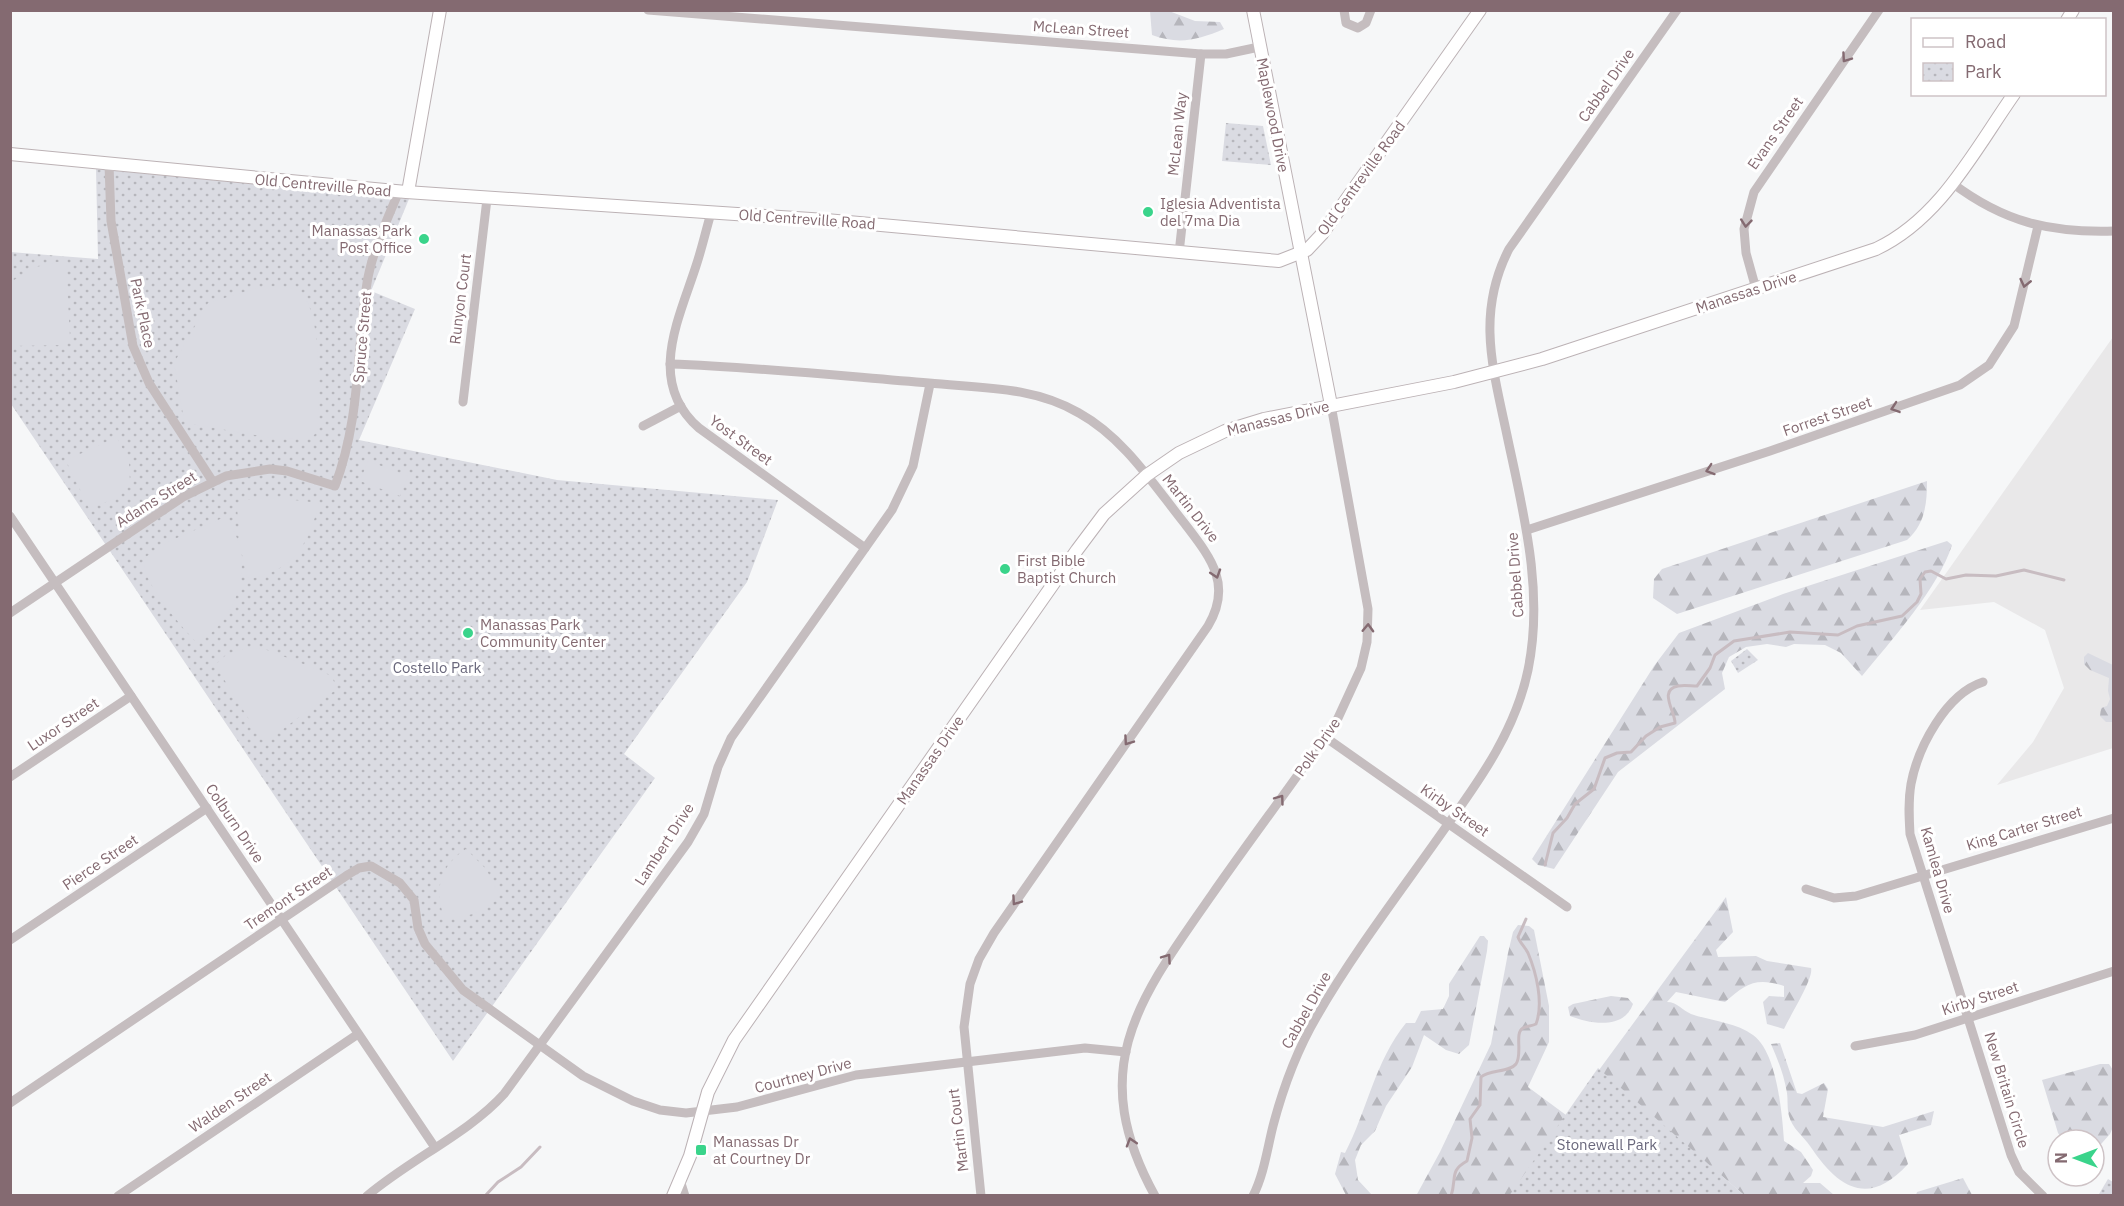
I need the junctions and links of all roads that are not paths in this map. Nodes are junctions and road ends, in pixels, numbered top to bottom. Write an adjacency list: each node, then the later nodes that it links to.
1 (440, 10): 15 (main road, Spruce Street)
2 (648, 10): 10 (street, McLean Street)
3 (1253, 10): 9 (main road, Maplewood Drive)
4 (1344, 10): 5 (street)
5 (1371, 10)
6 (1480, 10): 21 (main road, Old Centreville Road)
7 (1677, 10): 24 (street, Cabbel Drive)
8 (1879, 10): 22 (street, Evans Street, one-way to 22)
9 (1260, 47): 10 (street, McLean Street); 21 (main road, Maplewood Drive)
10 (1201, 54): 20 (street, McLean Way)
11 (2013, 96): 14 (main road, Manassas Drive)
12 (10, 154): 13 (main road, Old Centreville Road)
13 (109, 164): 15 (main road, Old Centreville Road); 31 (street, Park Place)
14 (1952, 183): 18 (street); 22 (main road, Manassas Drive)
15 (404, 192): 16 (main road, Old Centreville Road); 32 (street, Spruce Street)
16 (487, 199): 17 (main road, Old Centreville Road); 26 (street, Runyon Court)
17 (711, 213): 20 (main road, Old Centreville Road); 23 (street, Yost Street)
18 (2038, 226): 19 (street); 34 (street, Forrest Street, one-way to 34)
19 (2114, 231)
20 (1179, 253): 21 (main road, Old Centreville Road)
21 (1300, 254): 27 (main road, Polk Drive)
22 (1756, 288): 24 (main road, Manassas Drive)
23 (670, 364): 25 (street, Martin Drive); 28 (street, Yost Street)
24 (1494, 373): 27 (main road, Manassas Drive); 34 (street, Cabbel Drive)
25 (930, 384): 30 (street, Martin Drive); 35 (street, Lambert Drive)
26 (463, 402)
27 (1331, 405): 30 (main road, Manassas Drive); 40 (street, Polk Drive, one-way to 27)
28 (681, 406): 29 (street); 35 (street, Yost Street)
29 (643, 426)
30 (1147, 475): 56 (street, Martin Drive, one-way to 56); 58 (main road, Manassas Drive)
31 (213, 482): 32 (street, Adams Street); 36 (street, Adams Street)
32 (335, 486)
33 (10, 516): 36 (street, Colburn Drive)
34 (1527, 530): 44 (street, Cabbel Drive)
35 (865, 548): 53 (street, Lambert Drive)
36 (55, 582): 37 (street, Adams Street); 39 (street, Colburn Drive)
37 (10, 613)
38 (1983, 682): 45 (street, Kamlea Drive)
39 (131, 696): 41 (street, Luxor Street); 42 (street, Colburn Drive)
40 (1325, 737): 44 (street, Kirby Street); 55 (street, Polk Drive, one-way to 40)
41 (10, 777)
42 (207, 808): 48 (street, Colburn Drive); 49 (street, Pierce Street)
43 (2114, 818): 45 (street, King Carter Street)
44 (1449, 824): 47 (street, Kirby Street); 67 (street, Cabbel Drive)
45 (1921, 875): 46 (street, King Carter Street); 51 (street, Kamlea Drive)
46 (1806, 889)
47 (1567, 908)
48 (282, 920): 52 (street, Colburn Drive); 53 (street, Tremont Street); 57 (street, Tremont Street)
49 (10, 940)
50 (2114, 972): 51 (street, Kirby Street)
51 (1969, 1018): 54 (street, Kirby Street); 68 (street, New Britain Circle)
52 (358, 1034): 59 (street, Colburn Drive); 61 (street, Walden Street)
53 (540, 1046): 58 (street, Courtney Drive); 59 (street, Lambert Drive)
54 (1855, 1046)
55 (1126, 1052): 56 (street, Courtney Drive); 66 (street, Polk Drive, one-way to 55)
56 (966, 1062): 58 (street, Courtney Drive); 65 (street, Martin Court)
57 (10, 1103)
58 (702, 1111): 60 (main road, Manassas Drive)
59 (434, 1146): 62 (street, Lambert Drive)
60 (680, 1180): 63 (main road, Manassas Drive); 64 (street)
61 (118, 1196)
62 (367, 1196)
63 (673, 1196)
64 (685, 1196)
65 (981, 1196)
66 (1155, 1196)
67 (1253, 1196)
68 (2043, 1196)

